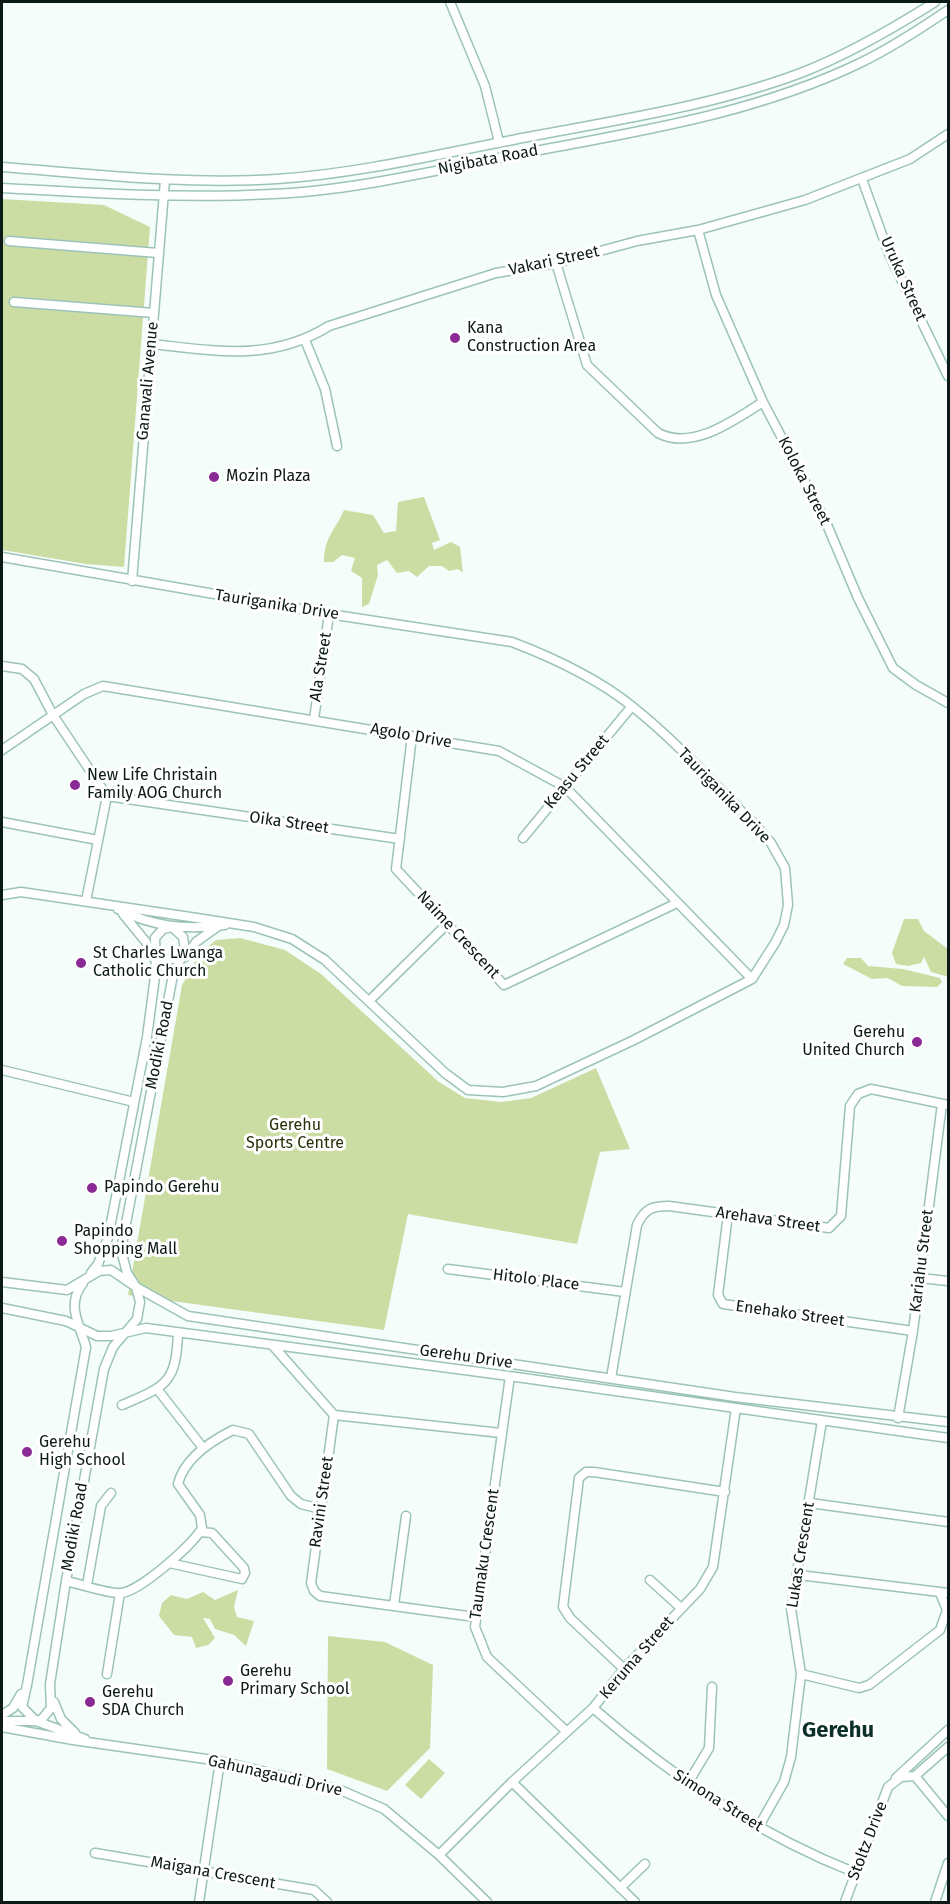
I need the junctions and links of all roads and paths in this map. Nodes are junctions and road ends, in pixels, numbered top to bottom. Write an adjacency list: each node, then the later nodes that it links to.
1 (450, 2): 5 (street)
2 (935, 2): 5 (street, Nigibata Road)
3 (948, 10): 10 (street, Nigibata Road)
4 (948, 134): 7 (street, Vakari Street)
5 (499, 142): 8 (street, Nigibata Road)
6 (2, 167): 8 (street, Nigibata Road)
7 (862, 179): 11 (street, Vakari Street); 19 (street, Uruka Street)
8 (165, 180): 10 (street, Ganavali Avenue)
9 (2, 188): 10 (street, Nigibata Road)
10 (163, 196): 13 (street, Ganavali Avenue)
11 (698, 230): 14 (street, Vakari Street); 20 (street, Koloka Street)
12 (9, 241): 13 (street)
13 (158, 252): 16 (street, Ganavali Avenue)
14 (556, 263): 17 (street, Vakari Street); 20 (street)
15 (15, 302): 16 (street)
16 (154, 313): 18 (street, Ganavali Avenue)
17 (305, 340): 18 (street, Vakari Street); 21 (street)
18 (152, 344): 23 (street, Ganavali Avenue)
19 (948, 376)
20 (763, 402): 26 (street, Koloka Street)
21 (337, 446)
22 (2, 557): 23 (street, Tauriganika Drive)
23 (132, 581): 24 (street, Tauriganika Drive)
24 (329, 614): 27 (street, Tauriganika Drive); 29 (street, Ala Street)
25 (2, 666): 28 (street)
26 (948, 703)
27 (632, 706): 32 (street, Keasu Street); 49 (street, Tauriganika Drive)
28 (53, 715): 29 (street, Agolo Drive); 31 (street, Agolo Drive); 33 (street)
29 (314, 719): 30 (street, Agolo Drive)
30 (412, 736): 32 (street, Agolo Drive); 36 (street, Naime Crescent)
31 (2, 750)
32 (565, 787): 35 (street, Keasu Street); 40 (street, Agolo Drive)
33 (107, 796): 36 (street, Oika Street); 37 (street)
34 (2, 822): 37 (street)
35 (523, 838)
36 (400, 839): 43 (street, Naime Crescent)
37 (98, 840): 39 (street)
38 (2, 895): 39 (street, Tauriganika Drive)
39 (86, 901): 41 (street, Tauriganika Drive)
40 (677, 903): 43 (street, Naime Crescent); 49 (street, Agolo Drive)
41 (113, 906): 42 (street, Tauriganika Drive); 44 (street, Tauriganika Drive); 48 (street)
42 (232, 924): 44 (street, Tauriganika Drive); 47 (street); 50 (street, Tauriganika Drive)
43 (447, 924): 50 (street)
44 (172, 927): 45 (street); 46 (street)
45 (154, 951): 46 (street); 48 (street, Modiki Road)
46 (183, 955): 47 (street, Modiki Road)
47 (179, 964): 60 (street, Modiki Road)
48 (156, 969): 52 (street, Modiki Road)
49 (752, 979): 50 (street, Tauriganika Drive)
50 (370, 1000)
51 (2, 1070): 52 (street)
52 (134, 1102): 56 (street, Modiki Road)
53 (945, 1105): 54 (street, Arehava Street); 57 (street, Kariahu Street)
54 (728, 1214): 61 (street, Arehava Street); 64 (street, Enehako Street)
55 (448, 1269): 61 (street, Hitolo Place)
56 (88, 1276): 59 (street, Gerehu Drive); 60 (street, Gerehu Drive); 63 (street, Modiki Road)
57 (920, 1278): 58 (street); 64 (street, Kariahu Street)
58 (948, 1281)
59 (2, 1282)
60 (136, 1287): 65 (street, Modiki Road); 69 (street, Gerehu Drive)
61 (625, 1292): 69 (street, Arehava Street)
62 (2, 1308): 63 (street, Gerehu Drive)
63 (81, 1330): 65 (street, Gerehu Drive); 101 (street, Modiki Road)
64 (913, 1331): 74 (street, Kariahu Street)
65 (125, 1332): 66 (street, Gerehu Drive); 90 (street, Modiki Road)
66 (178, 1333): 67 (street, Gerehu Drive); 70 (street)
67 (274, 1347): 68 (street, Gerehu Drive); 73 (street)
68 (510, 1376): 72 (street, Gerehu Drive); 77 (street, Taumaku Crescent)
69 (611, 1378): 74 (street, Gerehu Drive)
70 (158, 1390): 71 (street); 79 (street)
71 (122, 1405)
72 (736, 1408): 75 (street, Gerehu Drive); 80 (street, Keruma Street)
73 (334, 1415): 77 (street); 83 (street, Ravini Street)
74 (898, 1418): 76 (street, Gerehu Drive)
75 (822, 1421): 78 (street, Gerehu Drive); 82 (street, Lukas Crescent)
76 (948, 1422)
77 (501, 1432): 96 (street, Taumaku Crescent)
78 (948, 1438)
79 (203, 1448): 83 (street); 86 (street)
80 (724, 1492): 95 (street, Keruma Street); 97 (street)
81 (111, 1493): 91 (street)
82 (810, 1503): 85 (street); 88 (street, Lukas Crescent)
83 (321, 1509): 94 (street, Ravini Street)
84 (406, 1516): 94 (street)
85 (948, 1522)
86 (200, 1532): 87 (street); 87 (street)
87 (169, 1563): 92 (street)
88 (799, 1575): 93 (street); 99 (street, Lukas Crescent)
89 (650, 1580): 95 (street)
90 (66, 1581): 91 (street); 100 (street, Modiki Road)
91 (87, 1585): 92 (street)
92 (120, 1593): 98 (street)
93 (944, 1593): 99 (street)
94 (393, 1605): 96 (street, Ravini Street)
95 (681, 1608): 97 (street, Keruma Street)
96 (475, 1617): 109 (street, Taumaku Crescent)
97 (624, 1670): 103 (street, Keruma Street)
98 (107, 1674)
99 (801, 1674): 118 (street, Lukas Crescent)
100 (50, 1684): 106 (street, Modiki Road); 110 (street)
101 (27, 1685): 104 (street); 106 (street, Modiki Road)
102 (712, 1687): 116 (street)
103 (592, 1708): 109 (street, Keruma Street); 116 (street, Simona Street)
104 (2, 1715)
105 (2, 1721): 106 (street, Gahunagaudi Drive)
106 (36, 1721): 110 (street, Gahunagaudi Drive)
107 (2, 1727): 110 (street, Gahunagaudi Drive)
108 (948, 1730): 114 (street, Stoltz Drive)
109 (566, 1731): 115 (street, Keruma Street)
110 (97, 1743): 112 (street, Gahunagaudi Drive)
111 (948, 1747): 113 (street, Stoltz Drive)
112 (220, 1761): 120 (street, Gahunagaudi Drive); 123 (street)
113 (915, 1776): 114 (street, Stoltz Drive); 117 (street)
114 (894, 1781): 124 (street, Stoltz Drive)
115 (512, 1782): 120 (street, Keruma Street); 125 (street)
116 (688, 1783): 118 (street, Simona Street)
117 (948, 1816)
118 (759, 1826): 124 (street, Simona Street)
119 (95, 1853): 123 (street, Maigana Crescent)
120 (439, 1855): 128 (street, Gahunagaudi Drive)
121 (645, 1864): 125 (street)
122 (948, 1865): 131 (street)
123 (204, 1872): 126 (street); 127 (street, Maigana Crescent)
124 (856, 1873): 130 (street, Stoltz Drive)
125 (620, 1888): 129 (street)
126 (199, 1902)
127 (327, 1902)
128 (487, 1902)
129 (635, 1902)
130 (844, 1902)
131 (935, 1902)

